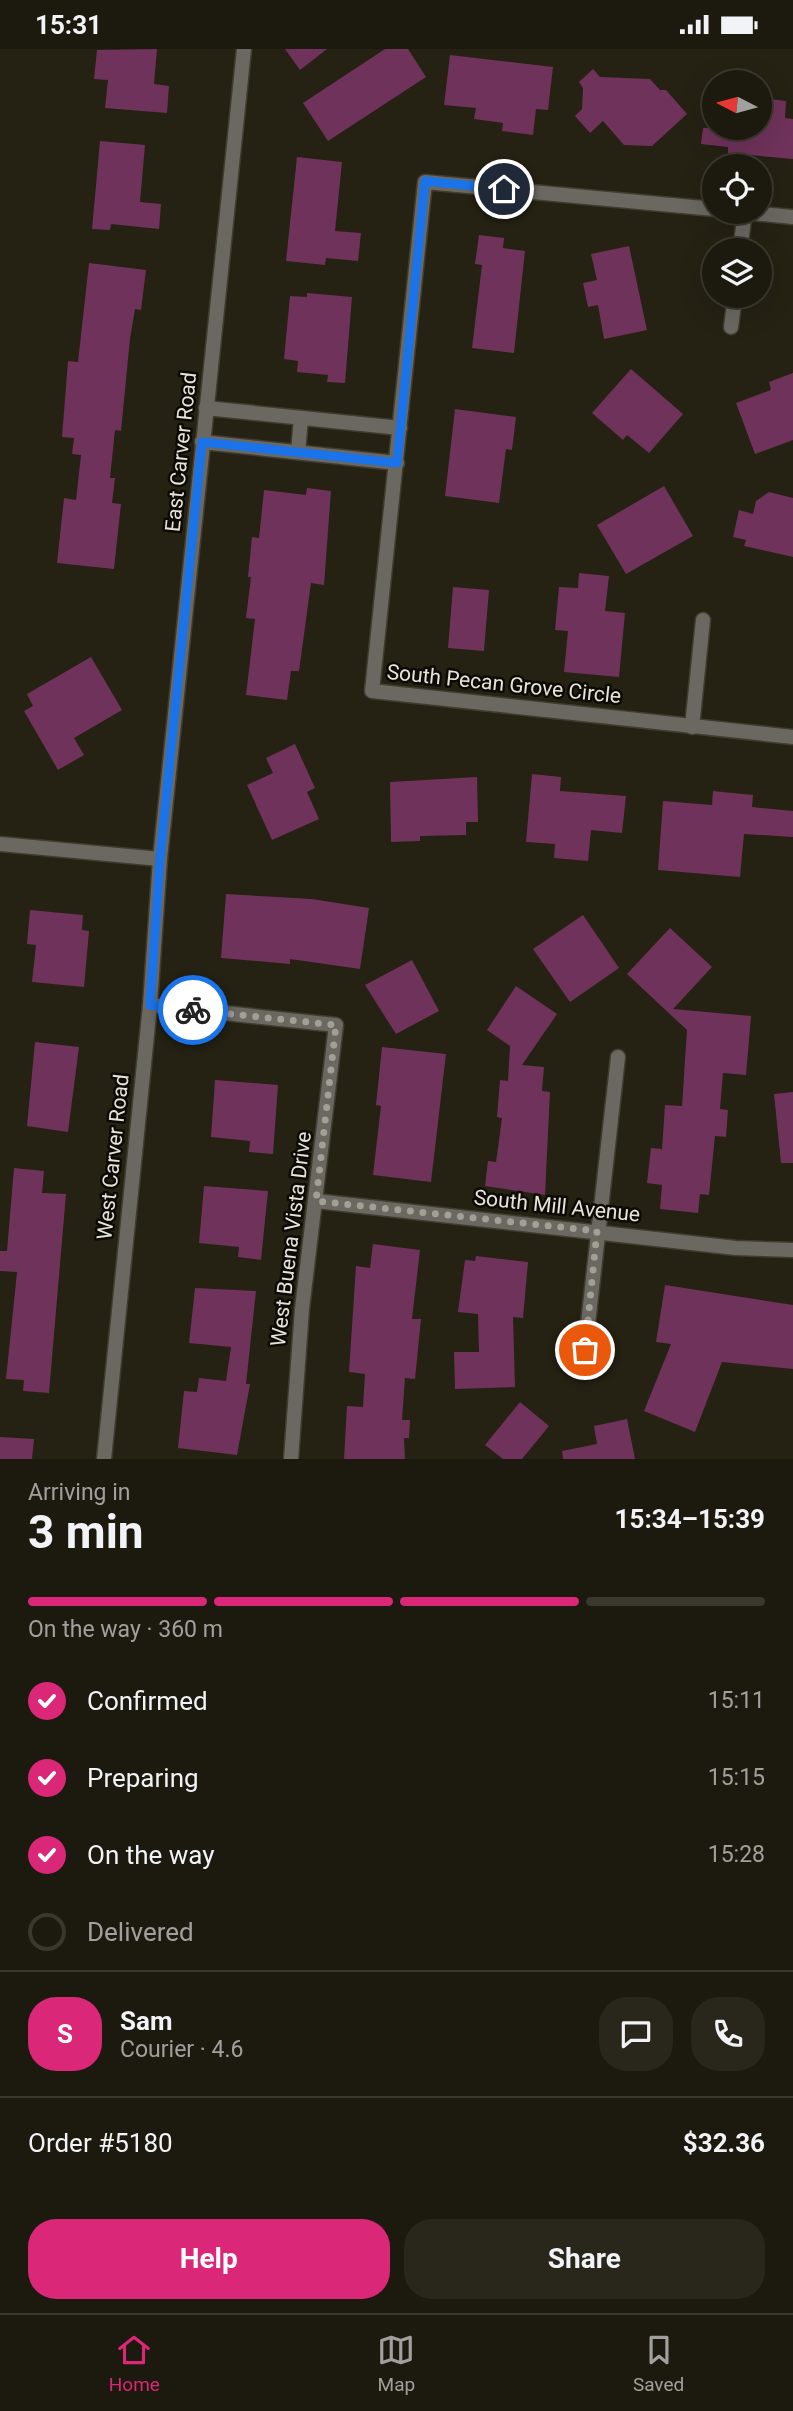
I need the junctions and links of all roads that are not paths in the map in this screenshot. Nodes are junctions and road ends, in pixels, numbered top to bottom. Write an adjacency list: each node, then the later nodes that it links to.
1 (244, 49): 7 (street, East Carver Road)
2 (702, 208): 9 (street, South Pecan Grove Circle)
3 (772, 215): 4 (street)
4 (793, 217)
5 (733, 308): 6 (street)
6 (731, 327)
7 (206, 408): 8 (street); 10 (street, East Carver Road)
8 (301, 418): 9 (street); 11 (street)
9 (400, 428): 12 (street, South Pecan Grove Circle)
10 (202, 442): 11 (street); 17 (street, East Carver Road)
11 (298, 452): 12 (street)
12 (397, 463): 14 (street, South Pecan Grove Circle)
13 (704, 620): 14 (street)
14 (692, 727): 15 (street, South Pecan Grove Circle)
15 (793, 737)
16 (0, 844): 17 (street)
17 (160, 859): 18 (street, West Carver Road)
18 (150, 1005): 20 (street, West Buena Vista Drive); 24 (street, West Carver Road)
19 (618, 1057): 21 (street)
20 (316, 1201): 21 (street, South Mill Avenue); 25 (street, West Buena Vista Drive)
21 (597, 1231): 22 (street, South Mill Avenue); 23 (street)
22 (793, 1250)
23 (585, 1350)
24 (104, 1459)
25 (291, 1459)

